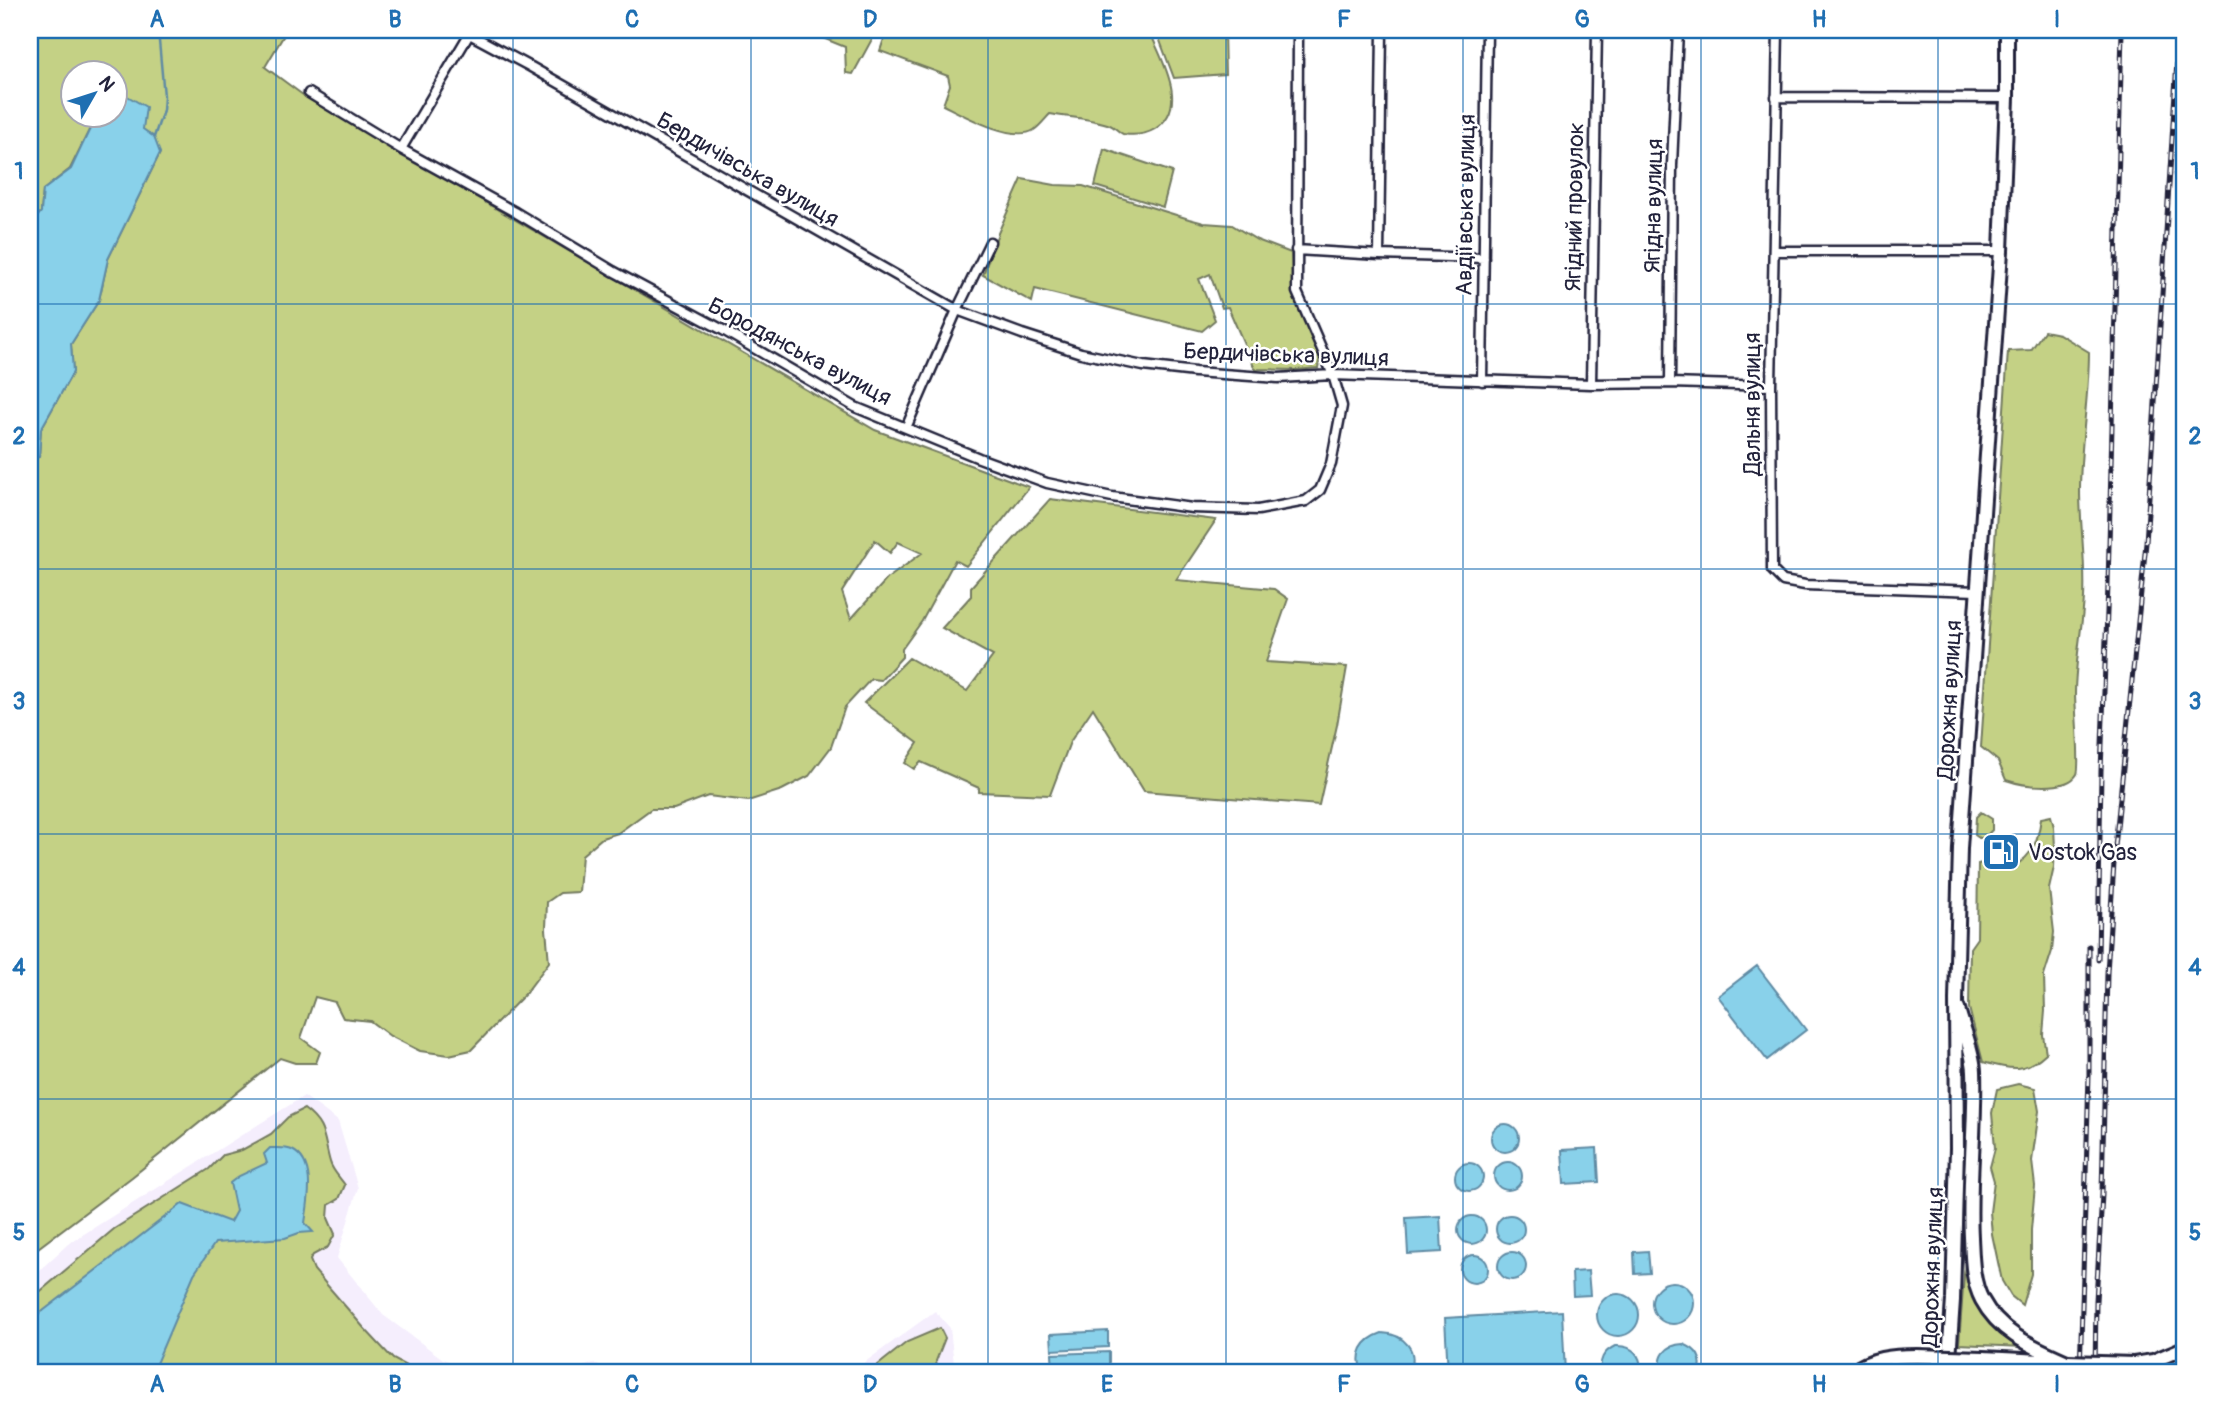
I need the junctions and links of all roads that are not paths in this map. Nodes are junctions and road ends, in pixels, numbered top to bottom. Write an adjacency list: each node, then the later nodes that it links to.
1 (1298, 30): 14 (street, Бородянська вулиця)
2 (1382, 30): 17 (street)
3 (1487, 30): 18 (street, Авдіївська вулиця)
4 (1597, 30): 23 (street, Ягідний провулок)
5 (1678, 30): 22 (street, Ягідна вулиця)
6 (1778, 30): 10 (street, Дальня вулиця)
7 (2007, 30): 11 (main road, Дорожня вулиця)
8 (468, 31): 12 (street); 19 (street, Бердичівська вулиця)
9 (309, 93): 12 (street, Бородянська вулиця)
10 (1776, 97): 11 (street); 15 (street, Дальня вулиця)
11 (2007, 98): 16 (main road, Дорожня вулиця)
12 (401, 149): 25 (street, Бородянська вулиця)
13 (990, 242): 19 (street)
14 (1296, 250): 17 (street); 20 (street, Бородянська вулиця)
15 (1774, 251): 16 (street); 24 (street, Дальня вулиця)
16 (2001, 251): 26 (main road, Дорожня вулиця)
17 (1379, 256): 18 (street)
18 (1484, 258): 21 (street, Авдіївська вулиця)
19 (957, 310): 20 (street, Бердичівська вулиця); 25 (street)
20 (1333, 375): 21 (street, Бердичівська вулиця); 25 (street, Бородянська вулиця)
21 (1482, 381): 23 (street, Бердичівська вулиця)
22 (1671, 383): 23 (street, Бердичівська вулиця); 24 (street, Бердичівська вулиця)
23 (1591, 384)
24 (1771, 386): 26 (street, Дальня вулиця)
25 (906, 428)
26 (1977, 591): 27 (main road, Дорожня вулиця)
27 (1956, 1000): 30 (main road); 32 (main road, Дорожня вулиця)
28 (2184, 1348): 30 (main road, bridge)
29 (2036, 1361): 30 (main road); 31 (main road, bridge); 33 (main road)
30 (2067, 1362)
31 (1851, 1373)
32 (1948, 1373)
33 (2011, 1373)

